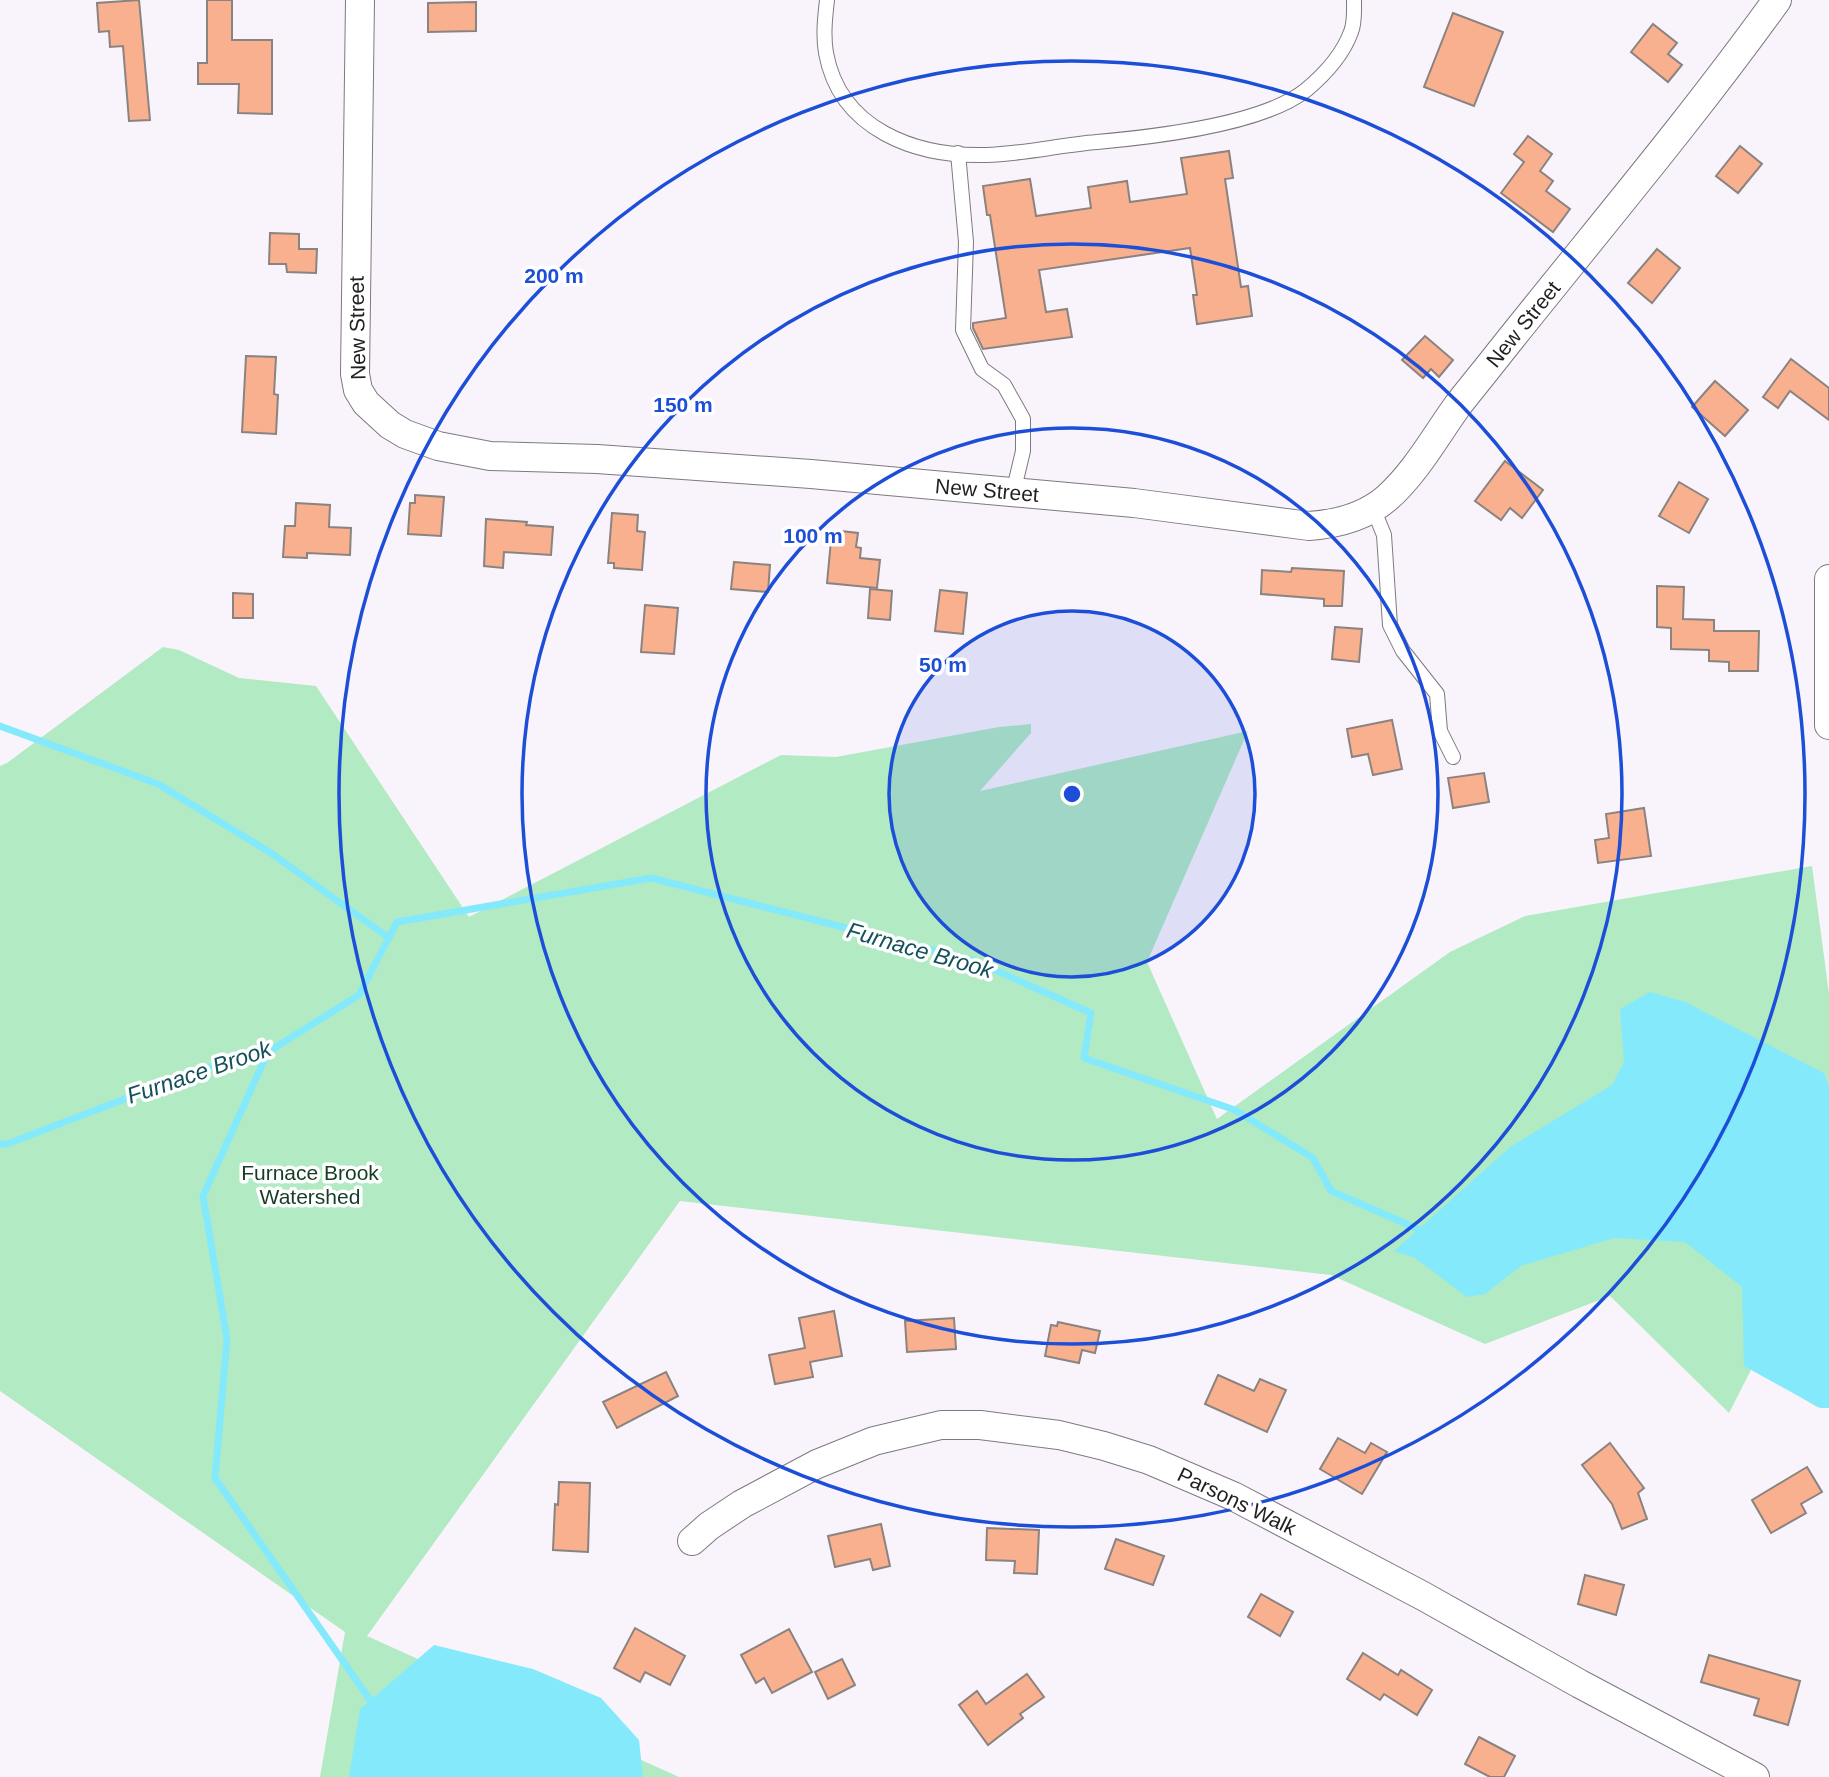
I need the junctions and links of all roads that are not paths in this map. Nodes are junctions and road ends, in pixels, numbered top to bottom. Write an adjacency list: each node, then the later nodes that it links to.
1 (360, 0): 6 (street, New Street)
2 (827, 0): 5 (lane)
3 (1354, 0): 5 (lane)
4 (1777, 0): 7 (street, New Street)
5 (958, 153): 6 (lane)
6 (1013, 493): 7 (street, New Street)
7 (1373, 508): 10 (lane)
8 (1829, 579): 9 (street)
9 (1829, 725)
10 (1453, 757)
11 (692, 1541): 12 (street, Parsons Walk)
12 (1755, 1777)

